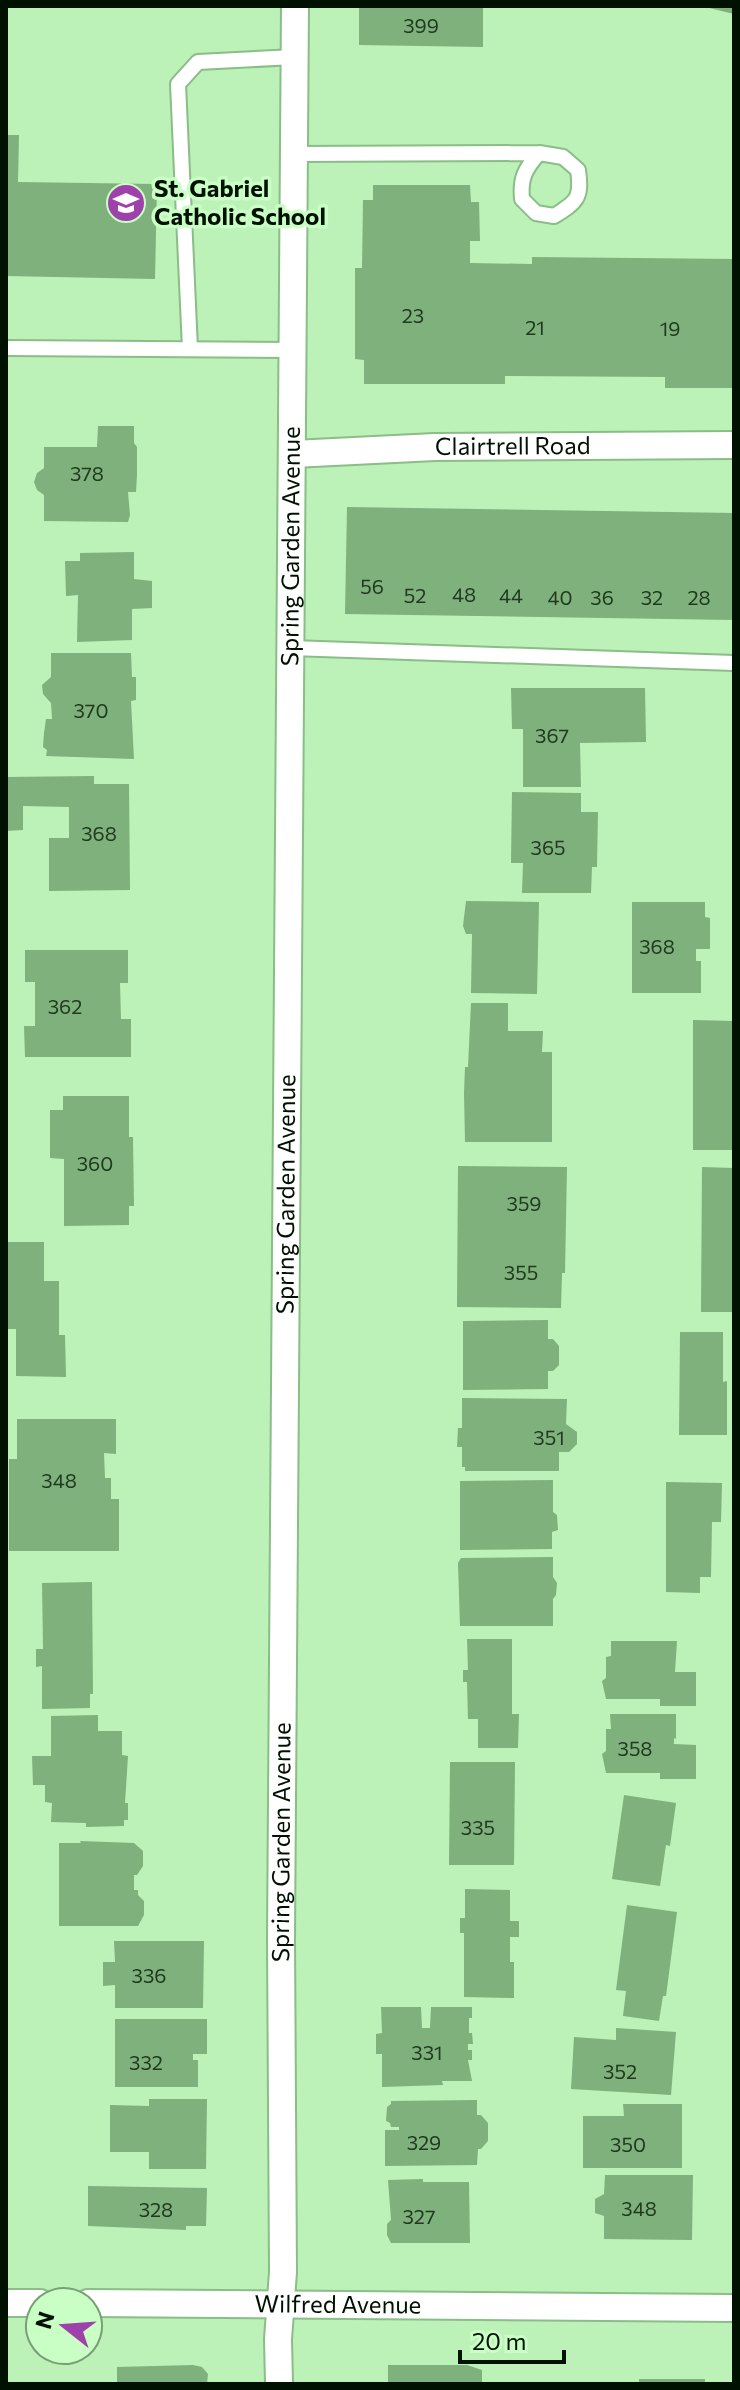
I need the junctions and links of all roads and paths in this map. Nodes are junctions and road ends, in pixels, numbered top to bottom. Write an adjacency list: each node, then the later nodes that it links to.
1 (295, 6): 2 (street, Spring Garden Avenue)
2 (295, 57): 4 (street, Spring Garden Avenue); 6 (lane)
3 (539, 153): 3 (lane); 4 (lane)
4 (294, 154): 7 (street, Spring Garden Avenue)
5 (6, 348): 6 (lane)
6 (190, 349): 7 (lane)
7 (293, 350): 9 (street, Spring Garden Avenue)
8 (734, 445): 9 (street, Clairtrell Road)
9 (293, 454): 10 (street, Spring Garden Avenue)
10 (291, 648): 11 (lane); 13 (street, Spring Garden Avenue)
11 (734, 663)
12 (104, 2303): 13 (street, Wilfred Avenue)
13 (280, 2303): 14 (street, Wilfred Avenue); 15 (street, Spring Garden Avenue)
14 (734, 2308)
15 (279, 2384)

